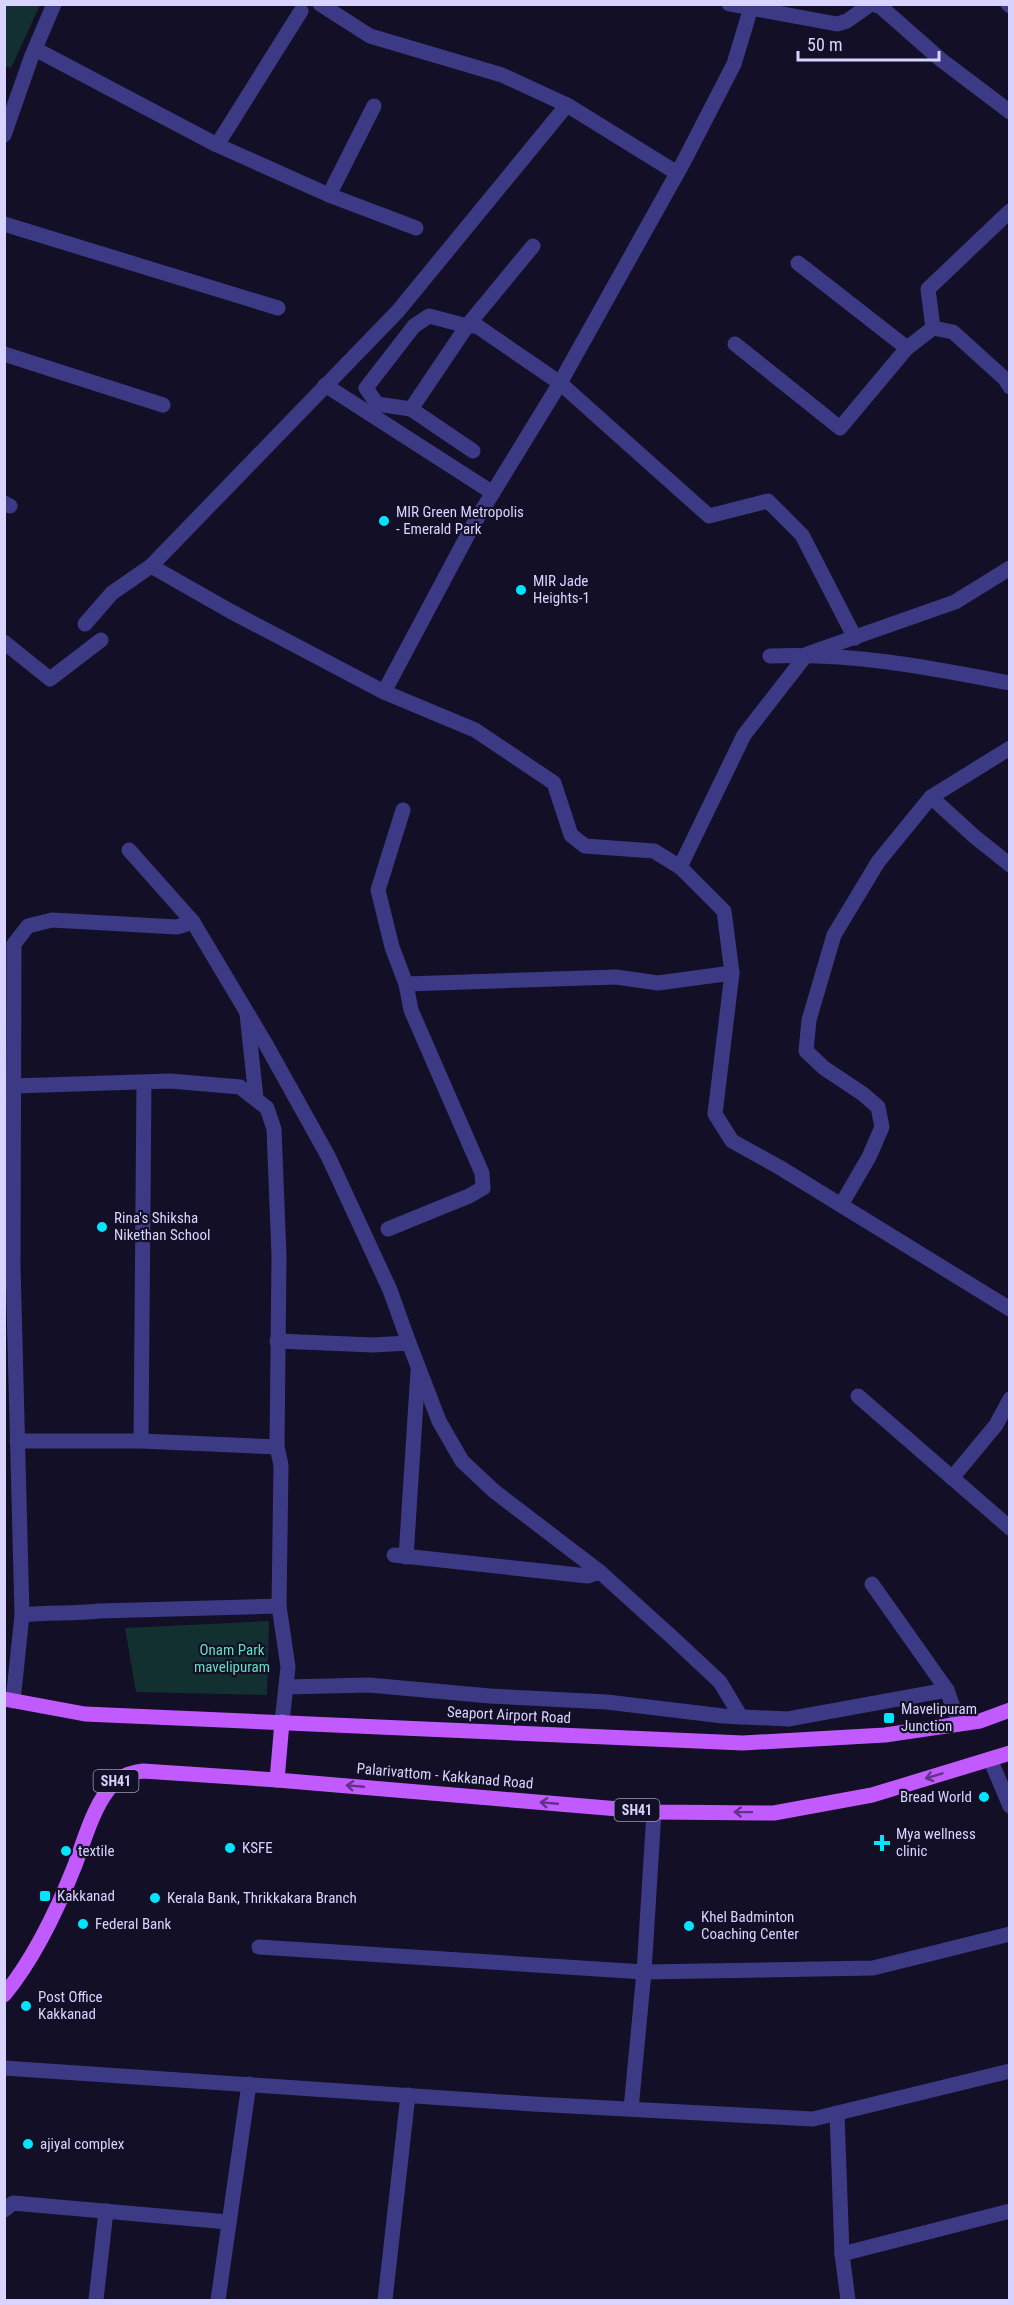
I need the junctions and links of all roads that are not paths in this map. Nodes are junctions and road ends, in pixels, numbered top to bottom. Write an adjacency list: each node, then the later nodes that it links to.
1 (54, 4): 7 (street)
2 (320, 4): 8 (street)
3 (729, 4): 5 (street)
4 (872, 4): 5 (street); 10 (street)
5 (751, 7): 13 (street)
6 (301, 11): 12 (street)
7 (35, 49): 11 (street); 12 (street)
8 (567, 105): 13 (street); 27 (street)
9 (374, 106): 14 (street)
10 (1010, 112)
11 (4, 135)
12 (217, 145): 14 (street)
13 (677, 173): 26 (street)
14 (329, 195): 17 (street)
15 (1010, 211): 22 (street)
16 (4, 224): 20 (street)
17 (416, 228)
18 (533, 246): 21 (street)
19 (798, 263): 24 (street)
20 (278, 308)
21 (468, 326): 26 (street); 30 (street); 30 (street)
22 (933, 328): 24 (street); 28 (street)
23 (735, 344): 24 (street)
24 (907, 348)
25 (4, 354): 29 (street)
26 (560, 383): 32 (street); 36 (street)
27 (326, 385): 32 (street); 33 (street)
28 (1010, 387)
29 (163, 405)
30 (411, 410): 31 (street)
31 (473, 451)
32 (493, 493): 42 (street)
33 (151, 566): 35 (street); 42 (street)
34 (1010, 568): 36 (street)
35 (85, 624)
36 (855, 638): 39 (street)
37 (101, 640): 38 (street)
38 (4, 642)
39 (807, 654): 40 (street); 41 (street); 48 (street)
40 (770, 656)
41 (1010, 683)
42 (384, 692): 48 (street)
43 (1010, 748): 44 (street)
44 (931, 797): 47 (street); 57 (street)
45 (403, 810): 51 (street)
46 (129, 850): 49 (street)
47 (1010, 865)
48 (680, 867): 50 (street)
49 (194, 922): 52 (street); 53 (street)
50 (732, 973): 51 (street); 57 (street)
51 (406, 984): 58 (street)
52 (9, 988): 55 (street)
53 (247, 1011): 56 (street); 61 (street)
54 (144, 1083): 55 (street); 56 (street); 66 (street)
55 (13, 1086): 65 (street)
56 (256, 1098): 60 (street)
57 (841, 1205): 59 (street)
58 (388, 1229)
59 (1010, 1309)
60 (277, 1341): 61 (street); 67 (street)
61 (409, 1343): 62 (street)
62 (418, 1365): 70 (street); 70 (street)
63 (858, 1396): 68 (street)
64 (1009, 1402): 68 (street)
65 (17, 1441): 66 (street); 73 (street)
66 (141, 1441): 67 (street)
67 (277, 1448): 72 (street)
68 (952, 1478): 69 (street)
69 (1010, 1528)
70 (600, 1572): 78 (street)
71 (872, 1584): 75 (street)
72 (279, 1606): 73 (street); 74 (street)
73 (22, 1615): 76 (street)
74 (286, 1687): 78 (street); 79 (street)
75 (947, 1690): 78 (street); 80 (street)
76 (9, 1700): 79 (main road, Seaport Airport Road)
77 (1010, 1710): 80 (main road, Seaport Airport Road)
78 (741, 1717)
79 (282, 1722): 80 (main road, Seaport Airport Road); 83 (main road)
80 (959, 1724)
81 (1010, 1753): 82 (main road, Palarivattom - Kakkanad Road / SH41)
82 (990, 1759): 84 (street); 85 (main road, Palarivattom - Kakkanad Road / SH41, one-way to 85)
83 (278, 1780): 85 (main road, Palarivattom - Kakkanad Road / SH41, one-way to 83); 89 (main road, Palarivattom - Kakkanad Road / SH41)
84 (1010, 1806)
85 (654, 1812): 88 (street)
86 (1010, 1934): 88 (street)
87 (259, 1947): 88 (street)
88 (644, 1972): 94 (street)
89 (4, 1995)
90 (4, 2068): 92 (street)
91 (1010, 2071): 95 (street)
92 (249, 2084): 93 (street); 99 (street)
93 (408, 2095): 94 (street); 103 (street)
94 (631, 2109): 95 (street)
95 (837, 2113): 100 (street)
96 (7, 2202): 97 (street)
97 (106, 2211): 99 (street); 101 (street)
98 (1010, 2211): 100 (street)
99 (228, 2222): 102 (street)
100 (842, 2254): 104 (street)
101 (96, 2301)
102 (218, 2301)
103 (385, 2301)
104 (848, 2301)

